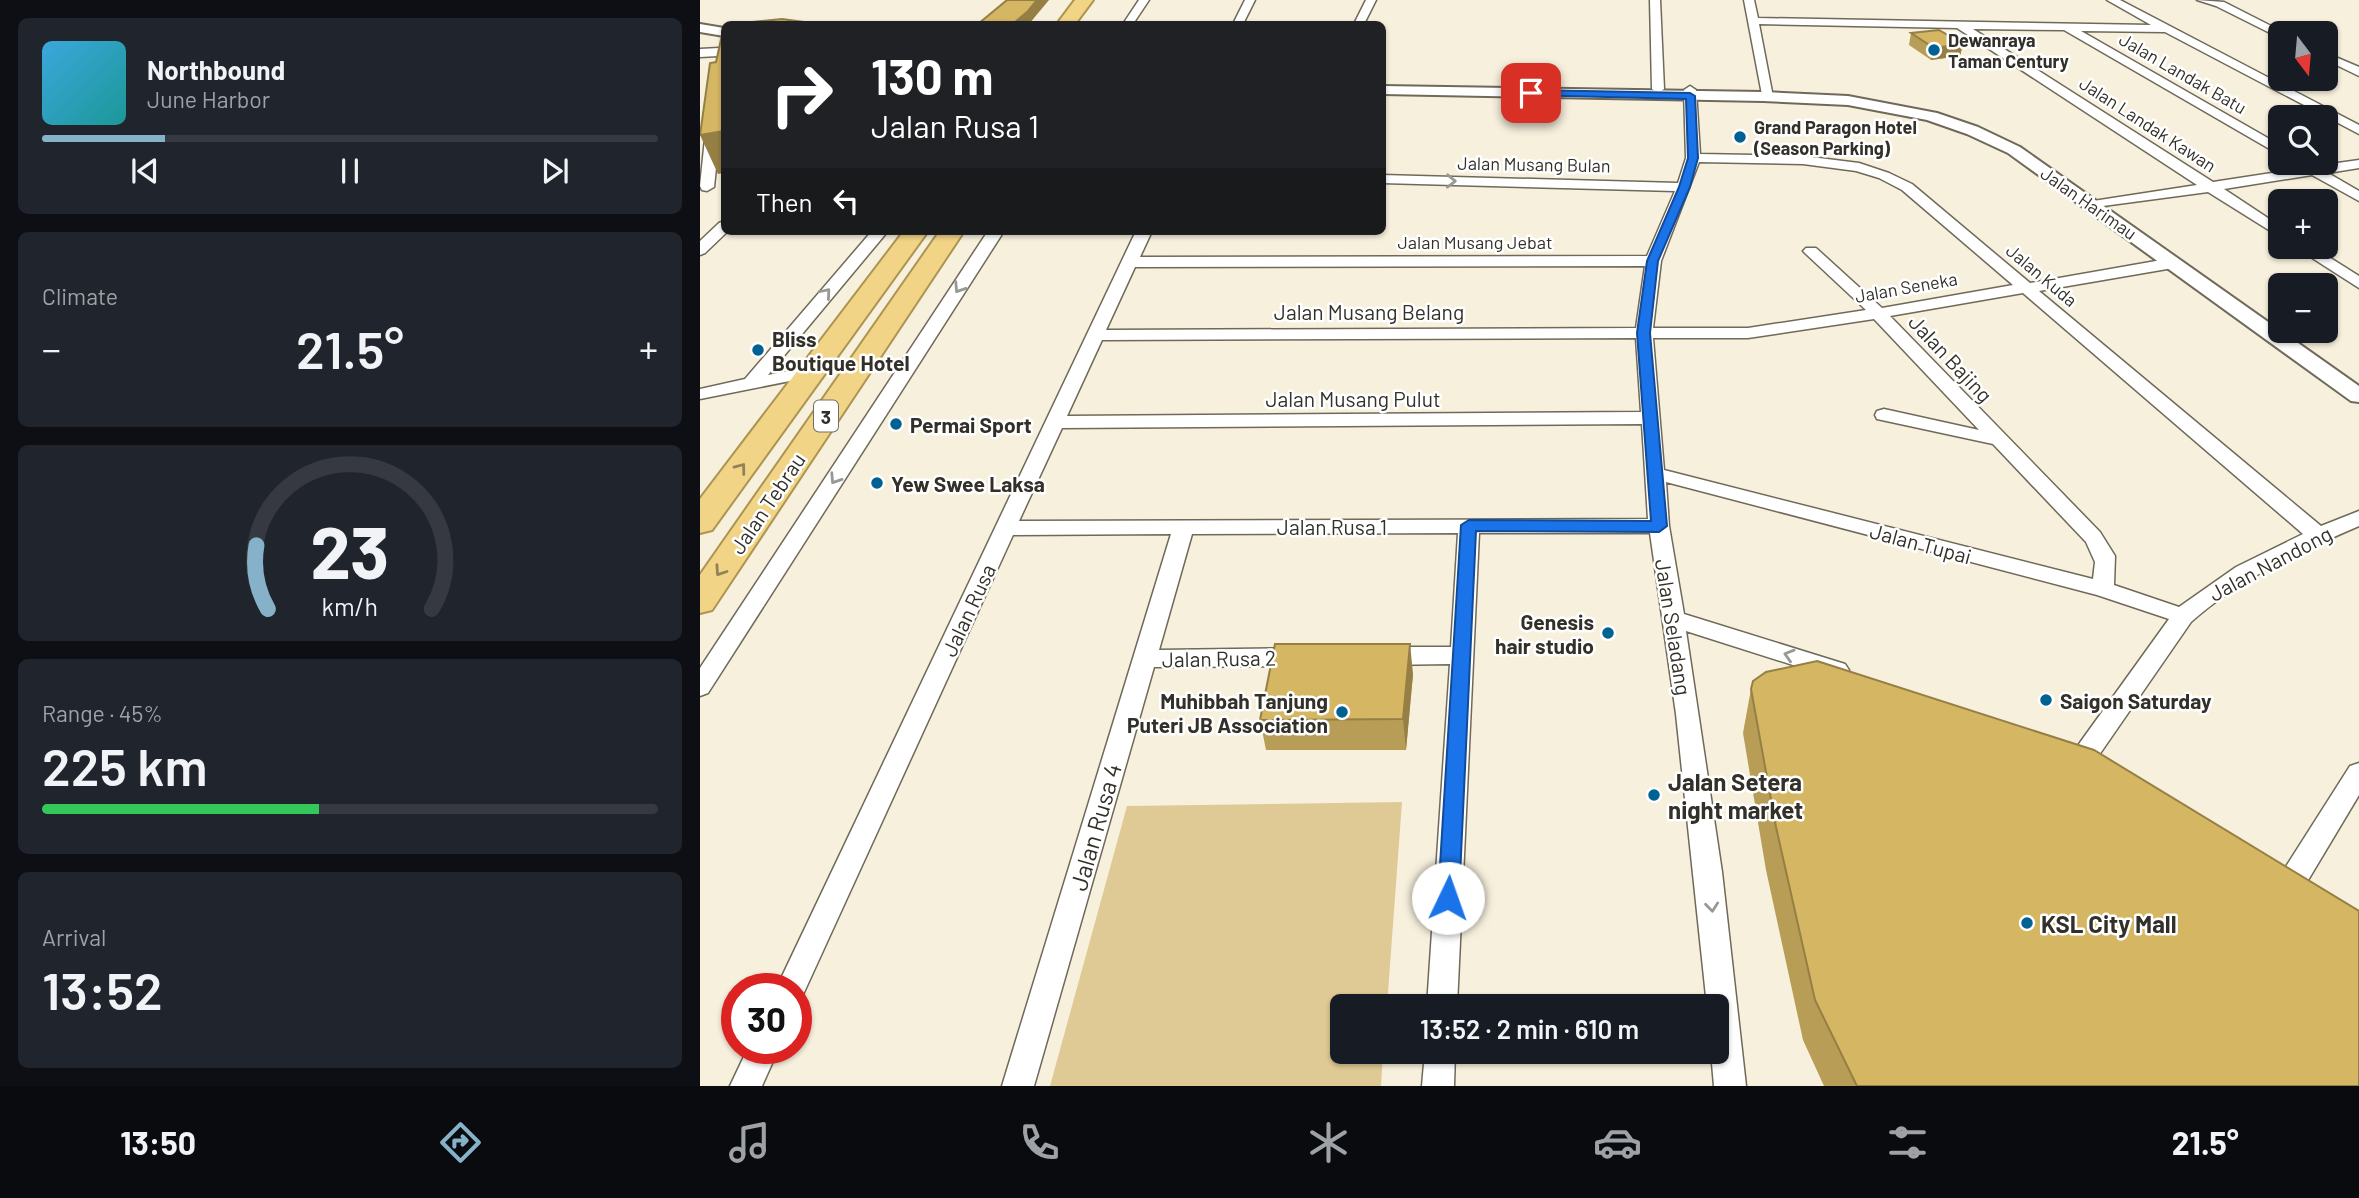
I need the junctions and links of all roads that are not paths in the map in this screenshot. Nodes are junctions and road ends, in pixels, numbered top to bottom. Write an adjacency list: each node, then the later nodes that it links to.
1 (1084, 0): 9 (highway)
2 (1144, 0): 10 (street)
3 (1250, 0): 11 (street)
4 (1370, 0): 12 (street)
5 (1655, 0): 28 (street)
6 (1748, 0): 13 (street)
7 (2112, 0): 20 (street)
8 (2202, 0): 19 (street)
9 (1068, 21)
10 (1130, 21)
11 (1240, 21)
12 (1360, 21)
13 (1754, 21): 15 (street); 31 (street)
14 (700, 23): 16 (street)
15 (1959, 25): 17 (street); 40 (street, Jalan Landak Kawan)
16 (721, 26)
17 (2066, 27): 20 (street); 33 (street, Jalan Landak Batu)
18 (700, 28): 21 (street)
19 (2268, 28)
20 (2169, 29): 32 (street)
21 (721, 32)
22 (700, 53): 23 (street)
23 (721, 53)
24 (2338, 62): 25 (street)
25 (2359, 72)
26 (721, 73): 41 (street)
27 (1386, 84): 28 (street, Jalan Harimau)
28 (1658, 89): 30 (street, Jalan Harimau)
29 (1386, 90): 30 (street, Jalan Harimau)
30 (1690, 93): 31 (street, Jalan Harimau); 34 (street, Jalan Seladang)
31 (1772, 95): 44 (street, Jalan Harimau)
32 (2359, 130)
33 (2268, 144)
34 (1693, 158): 42 (street, Jalan Seladang); 59 (street, Jalan Kuda)
35 (2359, 164): 36 (street)
36 (2338, 167)
37 (2286, 175): 40 (street)
38 (2321, 175): 43 (street)
39 (1386, 179): 42 (street, Jalan Musang Bulan, one-way to 42)
40 (2209, 186): 44 (street); 45 (street, Jalan Landak Kawan)
41 (704, 187)
42 (1684, 187): 55 (street, Jalan Seladang)
43 (2359, 197)
44 (2093, 205): 57 (street, Jalan Harimau)
45 (2268, 224)
46 (721, 229): 52 (street)
47 (877, 235): 64 (street, one-way to 47)
48 (913, 235): 63 (highway, Jalan Tebrau / 3)
49 (949, 235): 80 (highway, Jalan Tebrau / 3, one-way to 80)
50 (993, 235): 88 (street, one-way to 88)
51 (1142, 235): 56 (street, Jalan Rusa)
52 (700, 250)
53 (1811, 251): 60 (street, Jalan Bajing)
54 (2322, 259): 58 (street)
55 (1653, 261): 56 (street, Jalan Musang Jebat); 61 (street, Jalan Seladang)
56 (1129, 262): 62 (street, Jalan Rusa)
57 (2173, 263): 59 (street, Jalan Seneka); 66 (street, Jalan Harimau)
58 (2359, 283)
59 (2026, 287): 60 (street, Jalan Seneka); 78 (street, Jalan Kuda)
60 (1878, 313): 61 (street, Jalan Seneka); 70 (street, Jalan Bajing)
61 (1644, 333): 62 (street, Jalan Musang Belang); 68 (street, Jalan Seladang)
62 (1096, 335): 69 (street, Jalan Rusa)
63 (814, 371): 64 (street); 73 (highway, Jalan Tebrau / 3, one-way to 63)
64 (751, 384): 65 (street)
65 (700, 394)
66 (2359, 397)
67 (1884, 415): 70 (street, Jalan Bajing)
68 (1651, 418): 69 (street, Jalan Musang Pulut); 71 (street, Jalan Seladang)
69 (1055, 422): 77 (street, Jalan Rusa)
70 (1996, 439): 79 (street, Jalan Bajing)
71 (1657, 474): 75 (street, Jalan Seladang); 79 (street, Jalan Tupai)
72 (2359, 518): 78 (street, Jalan Nandong)
73 (700, 522)
74 (1469, 525): 75 (street, Jalan Rusa 1); 76 (street, Jalan Rusa 1); 83 (street)
75 (1659, 526): 82 (street, Jalan Seladang)
76 (1184, 527): 77 (street, Jalan Rusa 1); 86 (street, Jalan Rusa 4)
77 (1006, 528): 92 (street, Jalan Rusa)
78 (2318, 536): 81 (street, Jalan Nandong)
79 (2102, 589): 81 (street, Jalan Tupai)
80 (700, 601)
81 (2183, 616): 89 (street, Jalan Nandong)
82 (1672, 618): 87 (street, one-way to 82); 99 (street, Jalan Seladang, one-way to 99)
83 (1461, 655): 84 (street); 93 (street)
84 (1354, 656)
85 (1327, 657): 86 (street, Jalan Rusa 2)
86 (1144, 659): 97 (street, Jalan Rusa 4)
87 (1857, 676)
88 (700, 687)
89 (2110, 766)
90 (2359, 773): 91 (street)
91 (2287, 887)
92 (798, 973)
93 (1443, 994)
94 (756, 1064): 96 (street)
95 (1439, 1064): 98 (street)
96 (746, 1086)
97 (1018, 1086)
98 (1438, 1086)
99 (1730, 1086)

